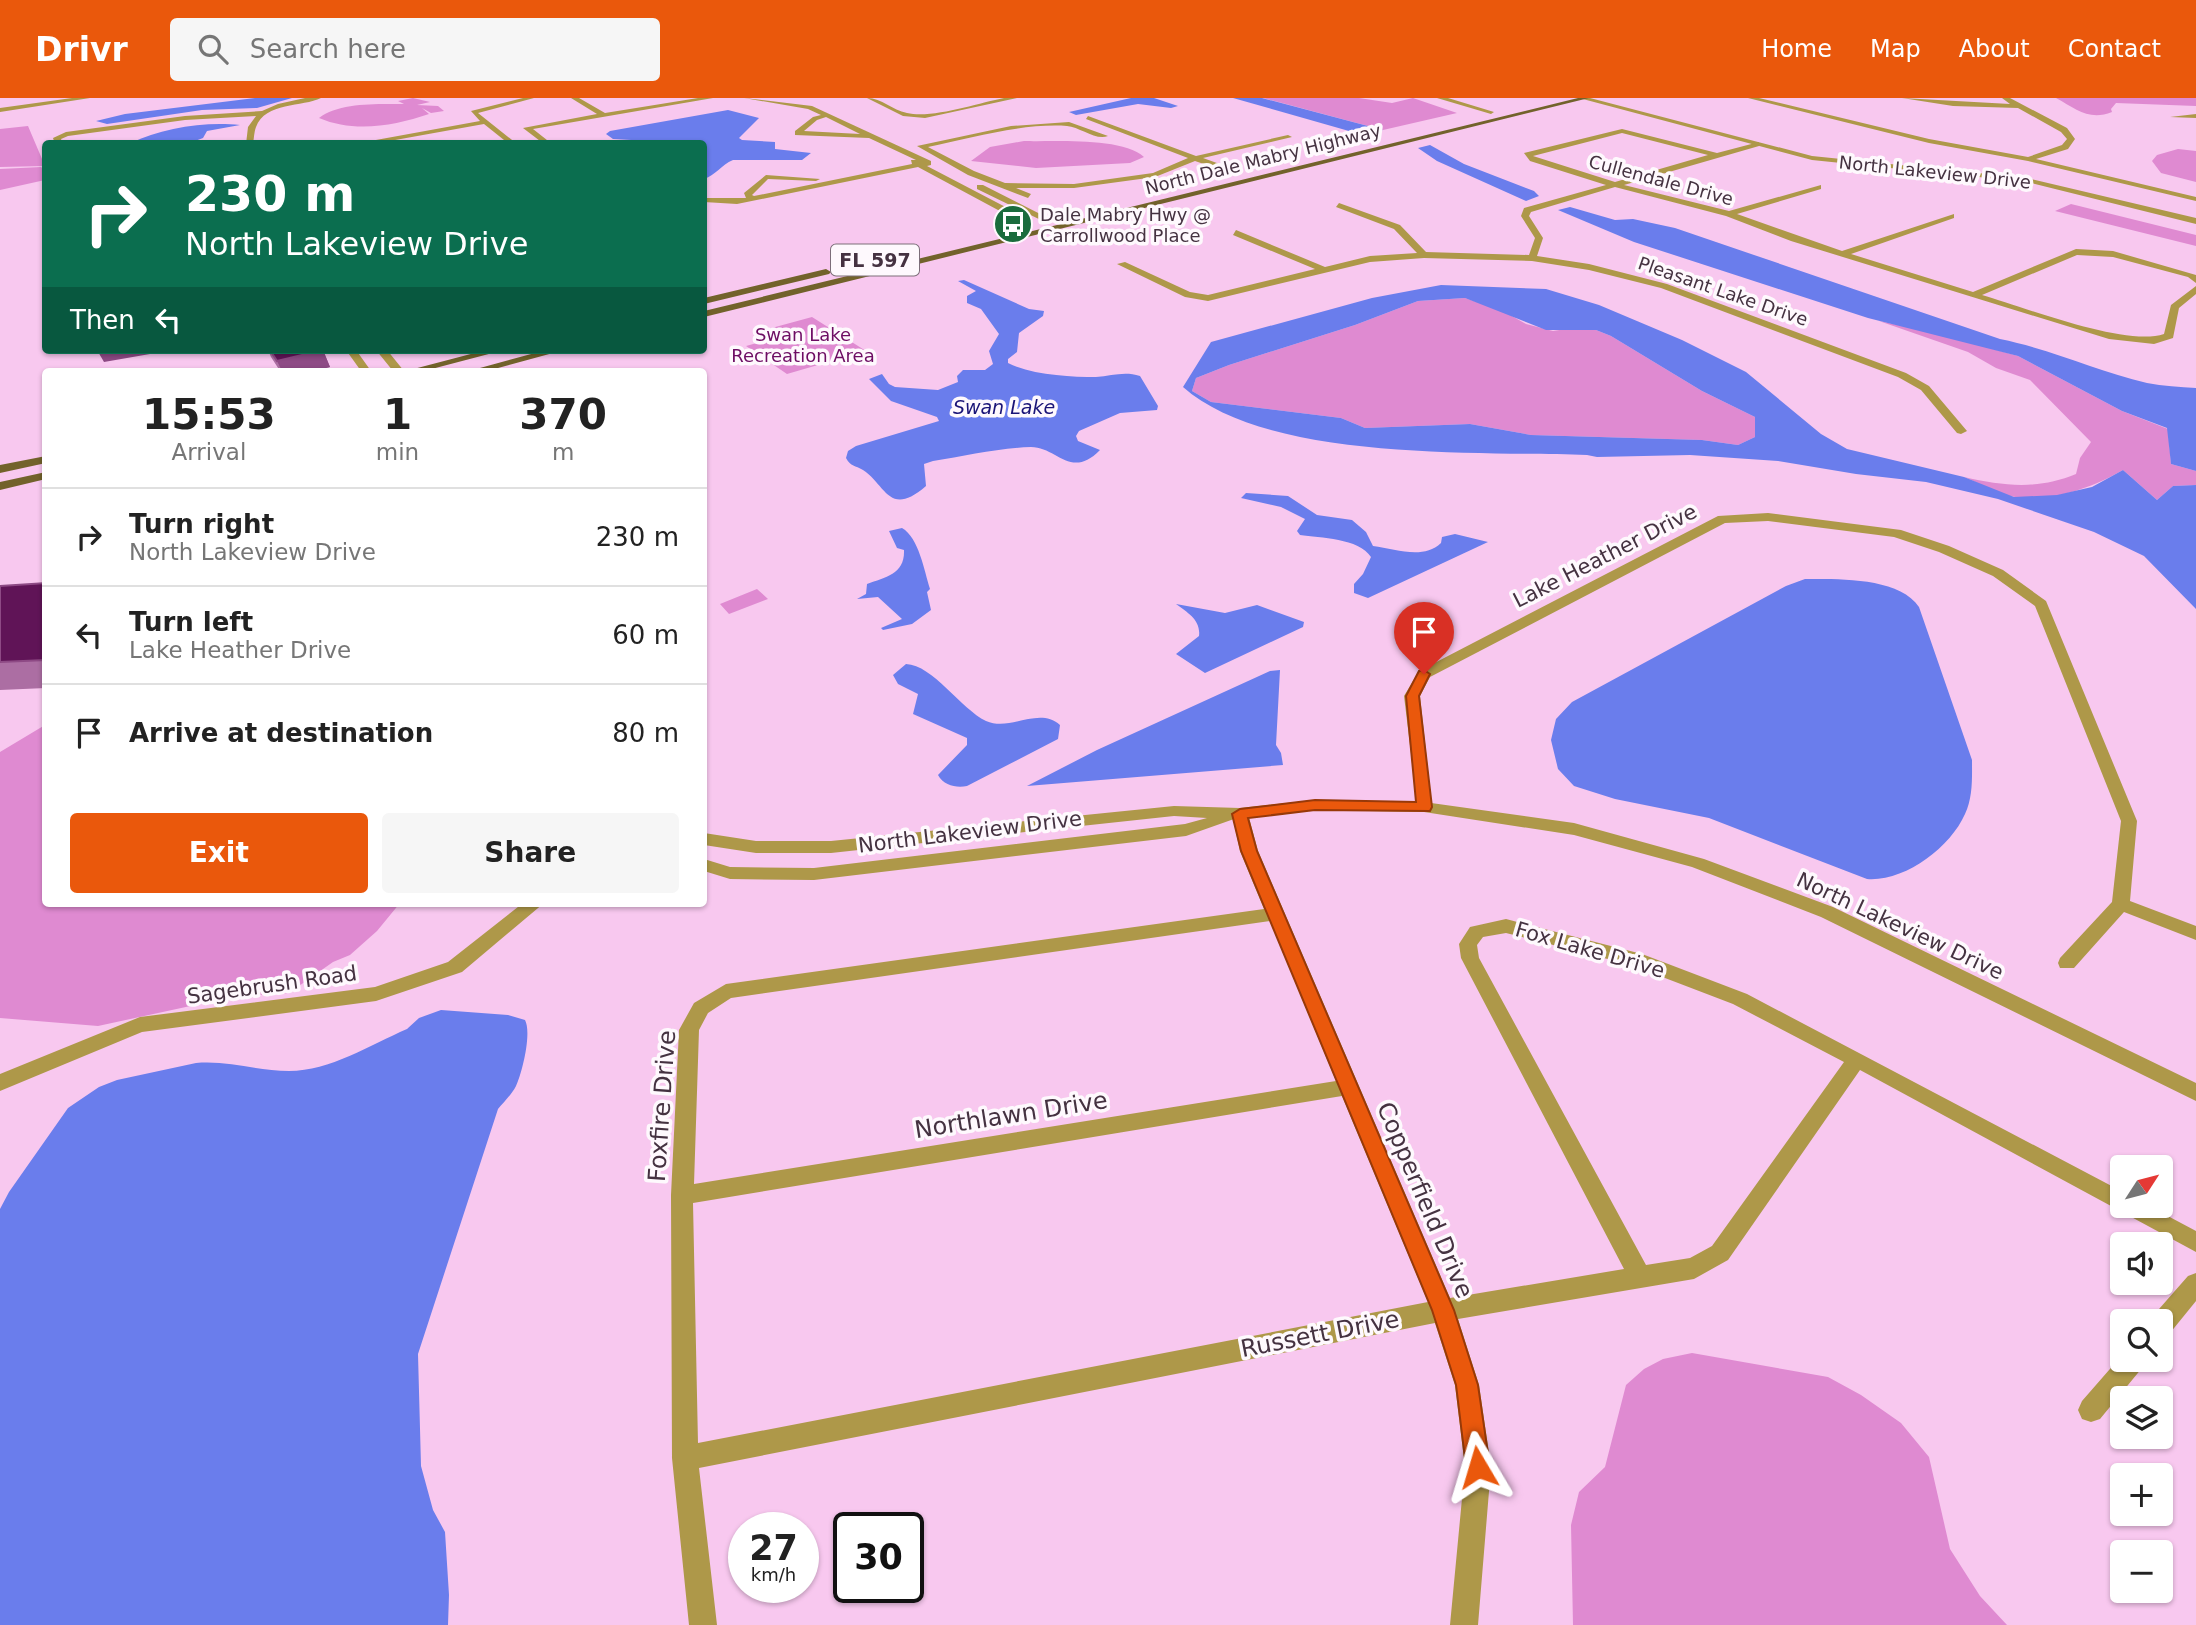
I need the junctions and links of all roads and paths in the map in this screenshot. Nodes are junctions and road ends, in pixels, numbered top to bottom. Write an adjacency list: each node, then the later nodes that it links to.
1 (87, 98): 18 (street)
2 (318, 98): 21 (street)
3 (531, 98): 27 (street)
4 (574, 98): 19 (street)
5 (668, 98): 19 (street)
6 (710, 98): 22 (street)
7 (747, 98): 16 (street)
8 (870, 98): 9 (street)
9 (1014, 98)
10 (1440, 98): 20 (street)
11 (1550, 98): 20 (main road, North Dale Mabry Highway)
12 (1584, 98): 37 (street, North Lakeview Drive); 39 (main road, North Dale Mabry Highway / FL 597)
13 (1751, 98): 43 (street)
14 (1905, 98): 17 (street)
15 (2006, 98): 17 (street)
16 (787, 100): 23 (street)
17 (2025, 107): 43 (street)
18 (0, 110)
19 (594, 110): 22 (street); 28 (street)
20 (1490, 112): 39 (main road); 40 (main road, North Dale Mabry Highway)
21 (264, 113): 32 (street); 33 (street)
22 (603, 115): 36 (street)
23 (828, 115): 29 (street); 29 (street)
24 (2196, 116): 25 (street)
25 (2173, 117)
26 (1065, 121): 30 (street); 42 (street); 46 (street)
27 (484, 122): 34 (street); 35 (street)
28 (518, 122)
29 (868, 135): 38 (street)
30 (1104, 136)
31 (1288, 137): 42 (street)
32 (58, 140)
33 (250, 140)
34 (380, 140)
35 (509, 140)
36 (544, 140)
37 (1756, 144): 41 (street, North Lakeview Drive); 68 (street, North Lakeview Drive)
38 (888, 146): 44 (street); 44 (street)
39 (1372, 150): 79 (main road, North Dale Mabry Highway / FL 597)
40 (1330, 151)
41 (1716, 155): 52 (street, North Lakeview Drive); 52 (street, Cullendale Drive)
42 (1195, 158): 47 (street); 53 (street)
43 (2028, 159): 61 (street)
44 (924, 164): 48 (street); 50 (street); 51 (street)
45 (1249, 170): 47 (main road, North Dale Mabry Highway)
46 (971, 173): 48 (street); 53 (street)
47 (1236, 173): 49 (main road, North Dale Mabry Highway)
48 (958, 176): 50 (street); 56 (street)
49 (1223, 176)
50 (948, 179): 58 (street)
51 (844, 180): 60 (street); 60 (street)
52 (1612, 184): 64 (street, Cullendale Drive); 74 (street, North Lakeview Drive)
53 (1004, 185): 57 (street)
54 (1818, 187): 64 (street)
55 (1148, 194): 59 (main road, North Dale Mabry Highway)
56 (998, 195): 58 (street); 67 (street)
57 (1028, 195)
58 (984, 198): 69 (street)
59 (1136, 198)
60 (752, 199): 62 (street)
61 (2196, 199)
62 (707, 200)
63 (1339, 205): 73 (street)
64 (1730, 214): 72 (street, Cullendale Drive)
65 (1059, 216): 67 (main road)
66 (1951, 216): 72 (street)
67 (1046, 219): 69 (main road); 79 (main road)
68 (2196, 221)
69 (1023, 225): 70 (main road)
70 (997, 231)
71 (1236, 233): 76 (street)
72 (1842, 254): 81 (street, Cullendale Drive)
73 (1424, 255): 74 (street, Pleasant Lake Drive); 76 (street, Pleasant Lake Drive)
74 (1532, 258): 90 (street, Pleasant Lake Drive)
75 (1122, 264): 76 (street, Pleasant Lake Drive)
76 (1322, 269)
77 (832, 270): 82 (main road, FL 597)
78 (2196, 280): 81 (street)
79 (817, 286): 83 (main road, North Dale Mabry Highway / FL 597)
80 (2196, 289): 81 (street, Cullendale Drive)
81 (1973, 295)
82 (707, 300)
83 (707, 313)
84 (384, 354): 87 (street)
85 (482, 354): 88 (main road)
86 (543, 354): 89 (main road)
87 (396, 368)
88 (424, 368)
89 (486, 368)
90 (1961, 431)
91 (42, 460): 92 (main road)
92 (0, 469)
93 (42, 476): 94 (main road)
94 (0, 486)
95 (1424, 807): 96 (street, North Lakeview Drive); 101 (street, Lake Heather Drive); 109 (street, North Lakeview Drive)
96 (1240, 814): 97 (street, North Lakeview Drive); 99 (street, North Lakeview Drive); 103 (street, Copperfield Drive)
97 (937, 837): 98 (street, North Lakeview Drive); 99 (street)
98 (707, 839)
99 (939, 858): 100 (street, North Lakeview Drive)
100 (707, 867)
101 (2121, 904): 104 (street); 105 (street)
102 (530, 907): 107 (street, Sagebrush Road)
103 (1276, 914): 108 (street, Copperfield Drive); 110 (street, Foxfire Drive)
104 (2196, 933)
105 (2067, 963)
106 (1857, 1059): 111 (street, Fox Lake Drive); 114 (street, Russett Drive); 114 (street, Fox Lake Drive)
107 (0, 1083)
108 (1349, 1087): 110 (street, Northlawn Drive); 116 (street, Copperfield Drive)
109 (2196, 1093)
110 (682, 1195): 120 (street, Foxfire Drive)
111 (2110, 1196)
112 (2151, 1218): 113 (street)
113 (2196, 1242)
114 (1640, 1277): 116 (street, Russett Drive)
115 (2196, 1284): 117 (street)
116 (1443, 1310): 120 (street, Russett Drive); 122 (street, Copperfield Drive)
117 (2173, 1311)
118 (2123, 1372): 119 (street)
119 (2091, 1410)
120 (685, 1458): 121 (street, Foxfire Drive)
121 (703, 1625)
122 (1464, 1625)

